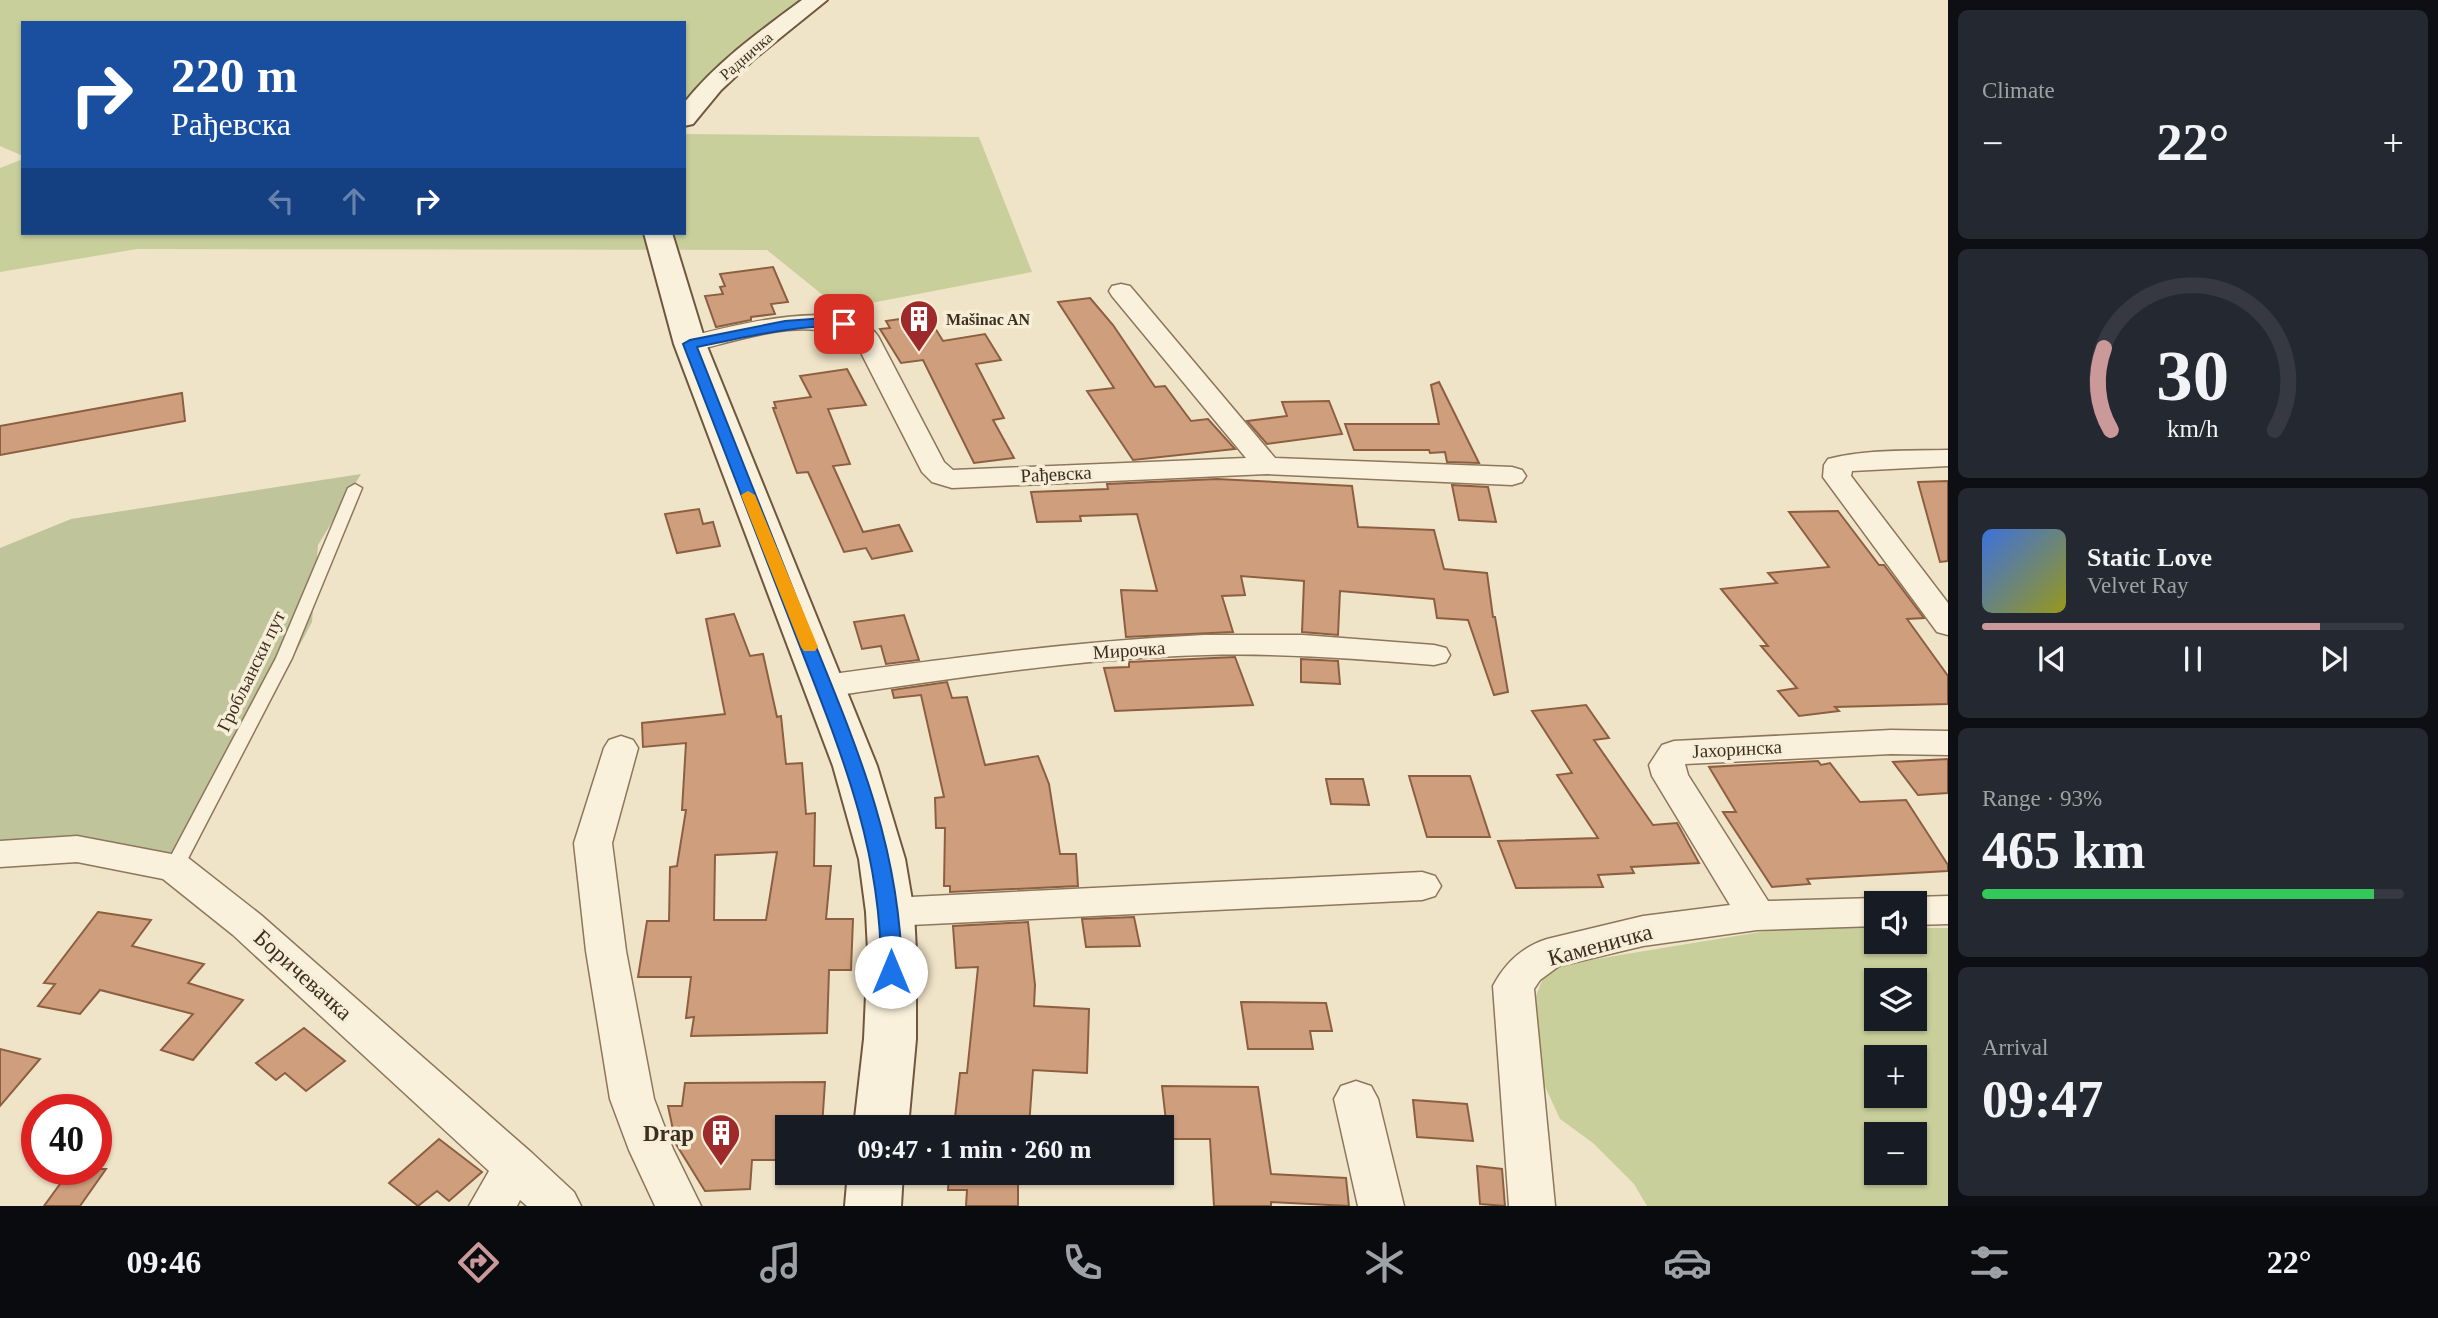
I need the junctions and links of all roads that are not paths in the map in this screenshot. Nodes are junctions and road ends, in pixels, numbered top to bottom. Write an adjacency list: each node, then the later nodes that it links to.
1 (816, 0): 2 (street, Радничка)
2 (686, 116)
3 (659, 235): 5 (street)
4 (1121, 291): 7 (street)
5 (690, 344): 7 (street, Рађевска); 12 (street)
6 (1948, 458): 10 (street)
7 (1267, 466): 8 (street, Рађевска)
8 (1512, 477)
9 (355, 488): 16 (lane, Гробљански пут)
10 (1948, 625)
11 (1434, 655): 12 (street, Мирочка)
12 (825, 686): 20 (street)
13 (1948, 743): 22 (street, Јахоринска)
14 (621, 748): 29 (street)
15 (0, 854): 16 (street, Боричевачка)
16 (174, 867): 25 (street, Боричевачка)
17 (1422, 886): 20 (street)
18 (1948, 910): 19 (street)
19 (1927, 911)
20 (890, 912): 24 (street)
21 (1864, 912): 22 (street, Каменичка)
22 (1757, 916): 32 (street, Каменичка)
23 (1356, 1099): 31 (street)
24 (882, 1115)
25 (516, 1167): 27 (street); 28 (street, Боричевачка)
26 (875, 1185): 30 (street)
27 (492, 1206)
28 (558, 1206)
29 (678, 1206)
30 (873, 1206)
31 (1381, 1206)
32 (1531, 1206)

